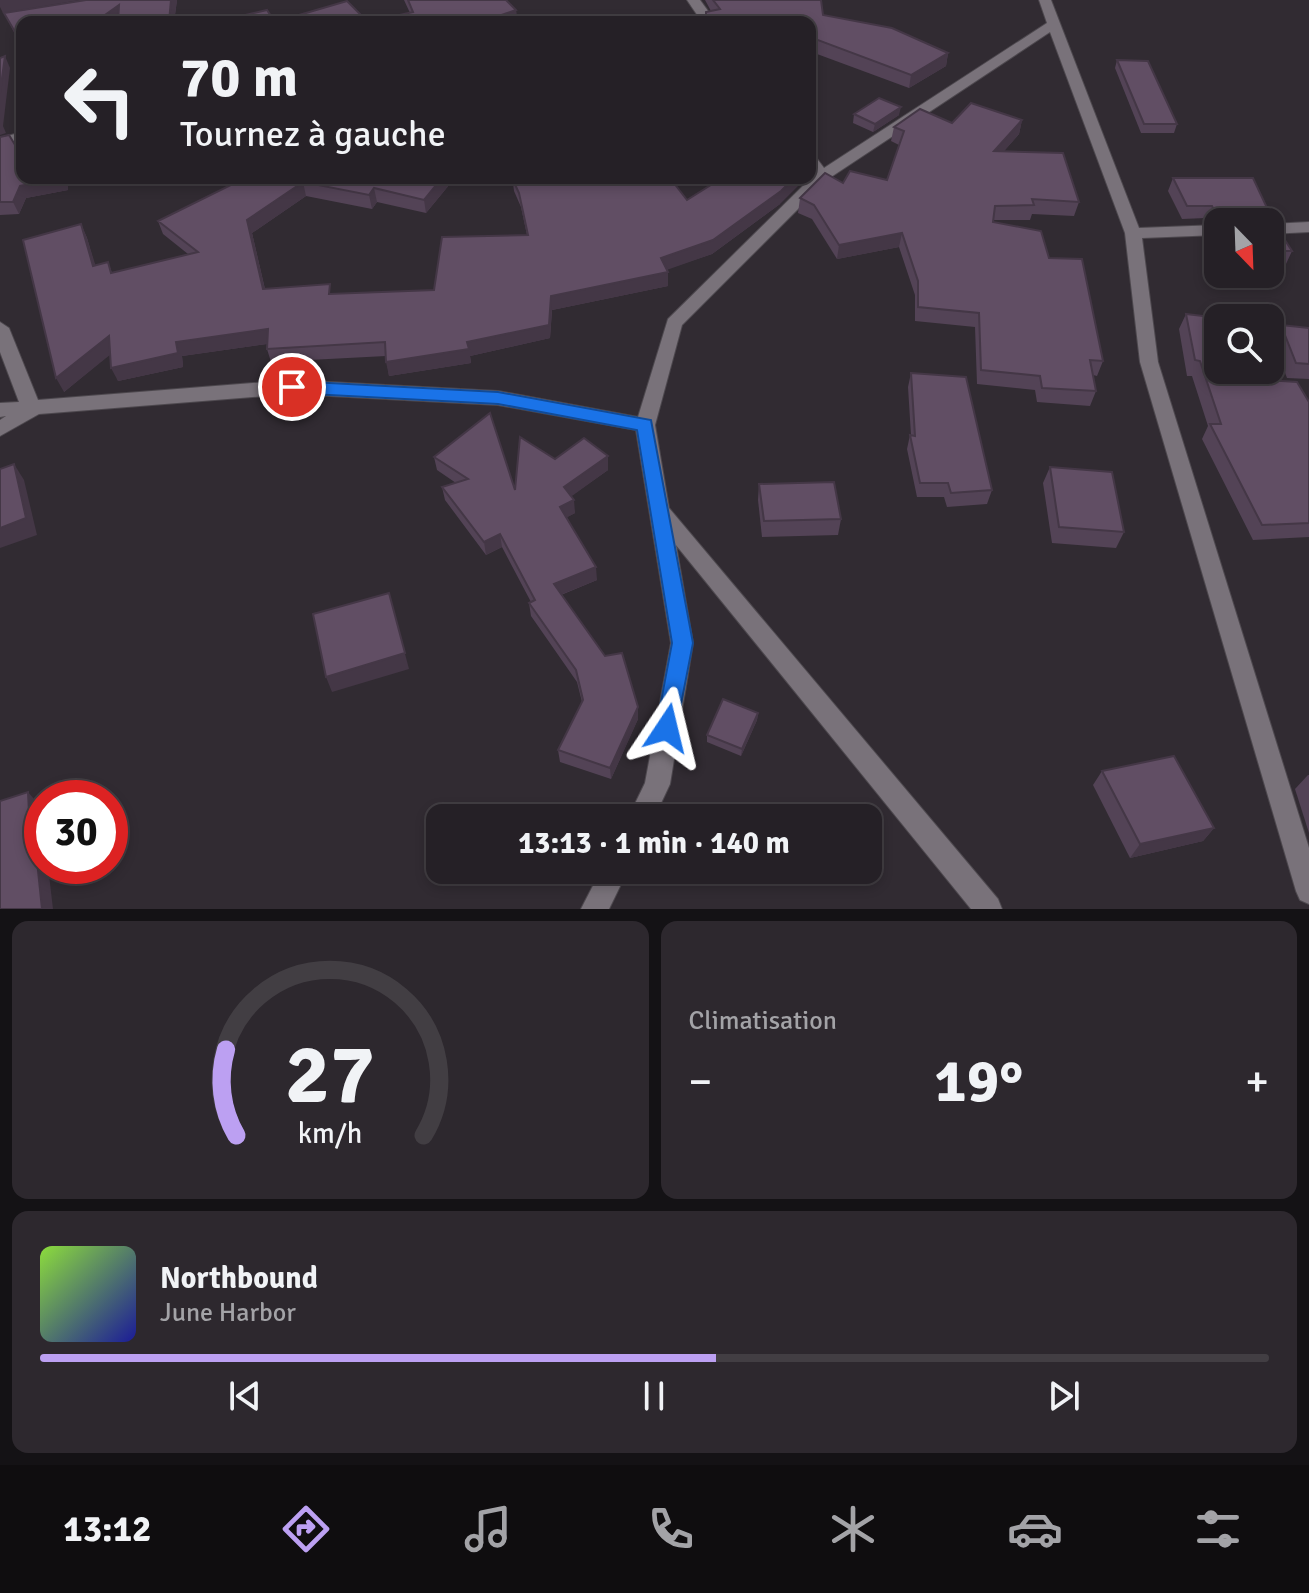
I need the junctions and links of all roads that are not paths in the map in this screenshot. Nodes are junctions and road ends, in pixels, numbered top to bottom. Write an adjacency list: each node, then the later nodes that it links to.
1 (1045, 0): 2 (street)
2 (1054, 24): 4 (street); 10 (street)
3 (816, 168): 4 (street)
4 (822, 176): 5 (street)
5 (816, 182)
6 (814, 184): 14 (street)
7 (1309, 227): 8 (street)
8 (1284, 228)
9 (1204, 230): 10 (street)
10 (1133, 233): 19 (street)
11 (0, 328): 13 (street)
12 (0, 410): 13 (street)
13 (32, 410): 14 (street); 15 (street)
14 (645, 425): 16 (street)
15 (0, 429)
16 (660, 511): 17 (street); 21 (street)
17 (648, 804)
18 (608, 884): 20 (street)
19 (1309, 891)
20 (595, 909)
21 (988, 909)

